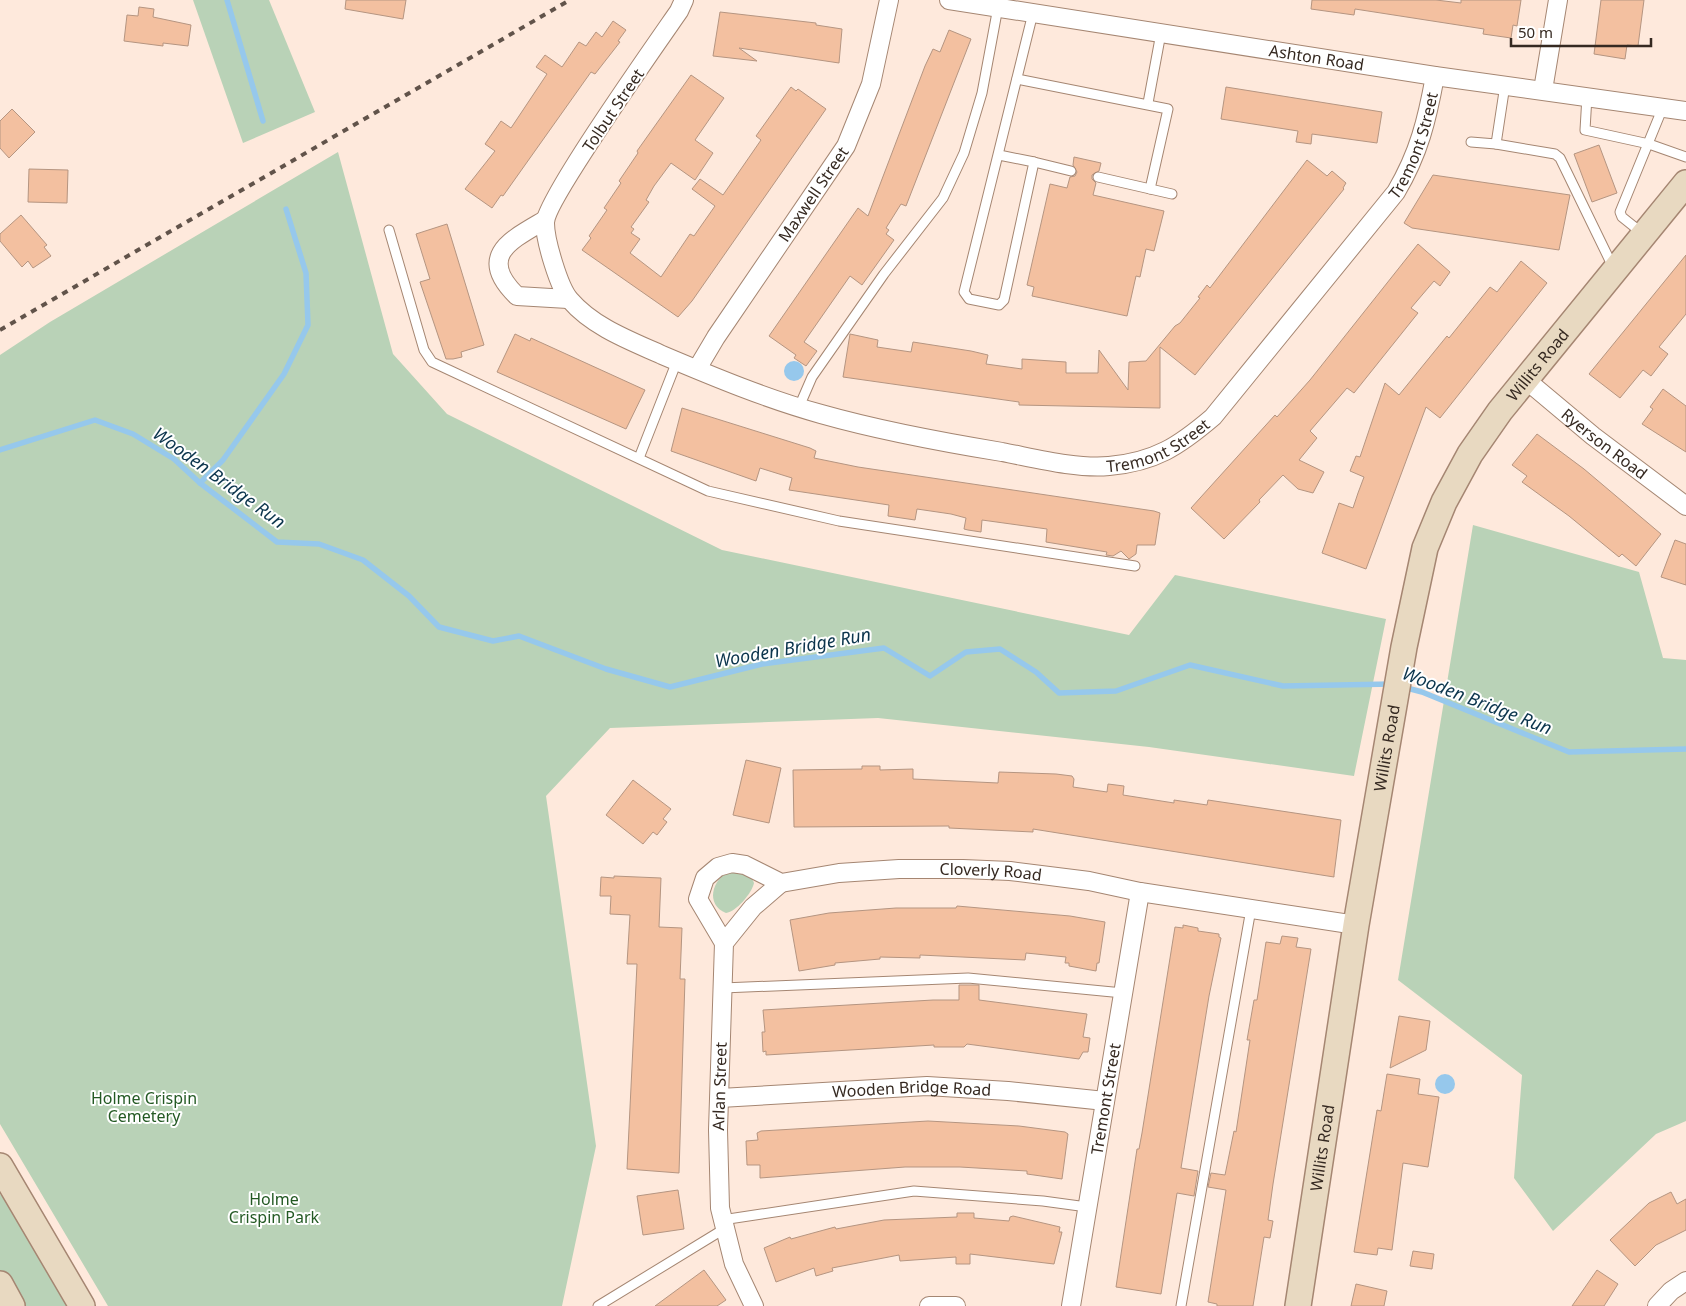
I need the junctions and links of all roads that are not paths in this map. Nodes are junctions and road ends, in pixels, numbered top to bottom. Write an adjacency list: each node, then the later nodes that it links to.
1 (684, 0): 28 (street, Tolbut Street)
2 (890, 0): 34 (street, Maxwell Street)
3 (949, 0): 5 (street, Ashton Road)
4 (1558, 0): 12 (street)
5 (998, 7): 7 (street, Ashton Road); 36 (lane)
6 (1056, 8): 7 (street, Ashton Road); 8 (street, Ashton Road)
7 (1033, 13): 10 (lane)
8 (1161, 33): 9 (street, Ashton Road); 14 (lane)
9 (1435, 76): 11 (street, Ashton Road); 36 (street, Tremont Street)
10 (1017, 79): 14 (lane); 20 (lane)
11 (1505, 85): 12 (street, Ashton Road); 18 (lane)
12 (1543, 90): 13 (street, Ashton Road)
13 (1587, 96): 15 (street, Ashton Road); 19 (lane)
14 (1148, 104): 26 (lane)
15 (1664, 107): 16 (street, Ashton Road); 19 (lane)
16 (1686, 111)
17 (1471, 142): 18 (lane)
18 (1496, 144): 31 (lane)
19 (1649, 144): 21 (lane); 30 (lane)
20 (999, 154): 22 (lane); 22 (lane)
21 (1686, 157)
22 (1034, 162): 23 (lane)
23 (1071, 171)
24 (1098, 177): 26 (lane)
25 (1686, 182): 30 (street, Willits Road)
26 (1150, 189): 27 (lane)
27 (1172, 194)
28 (545, 220): 32 (street); 32 (street)
29 (389, 230): 37 (lane)
30 (1644, 234): 31 (street, Willits Road)
31 (1614, 270): 35 (street, Willits Road)
32 (568, 299): 33 (street)
33 (677, 361): 34 (street); 37 (lane)
34 (697, 370): 36 (street, Tremont Street)
35 (1526, 380): 38 (street, Ryerson Road); 43 (street, Willits Road)
36 (799, 407)
37 (639, 458): 39 (lane)
38 (1686, 506)
39 (1135, 566)
40 (781, 883): 41 (street, Cloverly Road); 44 (street); 44 (street)
41 (1140, 892): 42 (street, Cloverly Road); 46 (street, Tremont Street)
42 (1251, 909): 43 (street, Cloverly Road); 61 (lane)
43 (1356, 925): 62 (street, Willits Road)
44 (724, 943): 45 (street, Arlan Street)
45 (723, 988): 46 (lane); 47 (street, Arlan Street)
46 (1123, 993): 48 (street, Tremont Street)
47 (720, 1098): 48 (street, Wooden Bridge Road); 51 (street, Arlan Street)
48 (1105, 1101): 50 (street, Tremont Street)
49 (0, 1166): 55 (street)
50 (1087, 1207): 51 (lane); 60 (street, Tremont Street)
51 (723, 1224): 56 (lane); 57 (street, Arlan Street)
52 (1686, 1282): 63 (street)
53 (0, 1284): 54 (street)
54 (12, 1306)
55 (82, 1306)
56 (598, 1306)
57 (754, 1306)
58 (928, 1306): 59 (street)
59 (956, 1306)
60 (1070, 1306)
61 (1181, 1306)
62 (1298, 1306)
63 (1657, 1306)

